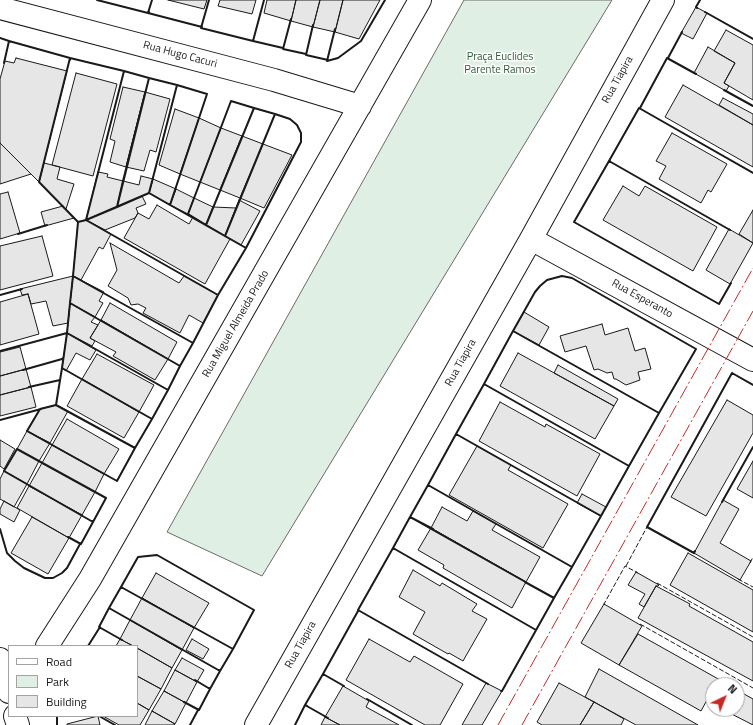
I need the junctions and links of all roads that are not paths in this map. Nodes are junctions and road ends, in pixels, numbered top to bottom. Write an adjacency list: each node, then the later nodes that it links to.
1 (420, 0): 4 (street, Rua Miguel Almeida Prado)
2 (662, 0): 5 (street, Rua Tiapira)
3 (0, 8): 4 (street, Rua Hugo Cacuri)
4 (360, 106): 7 (street, Rua Miguel Almeida Prado)
5 (531, 239): 6 (street, Rua Esperanto); 10 (street, Rua Tiapira)
6 (753, 360)
7 (48, 645)
8 (0, 659): 9 (street)
9 (8, 688)
10 (256, 725)

